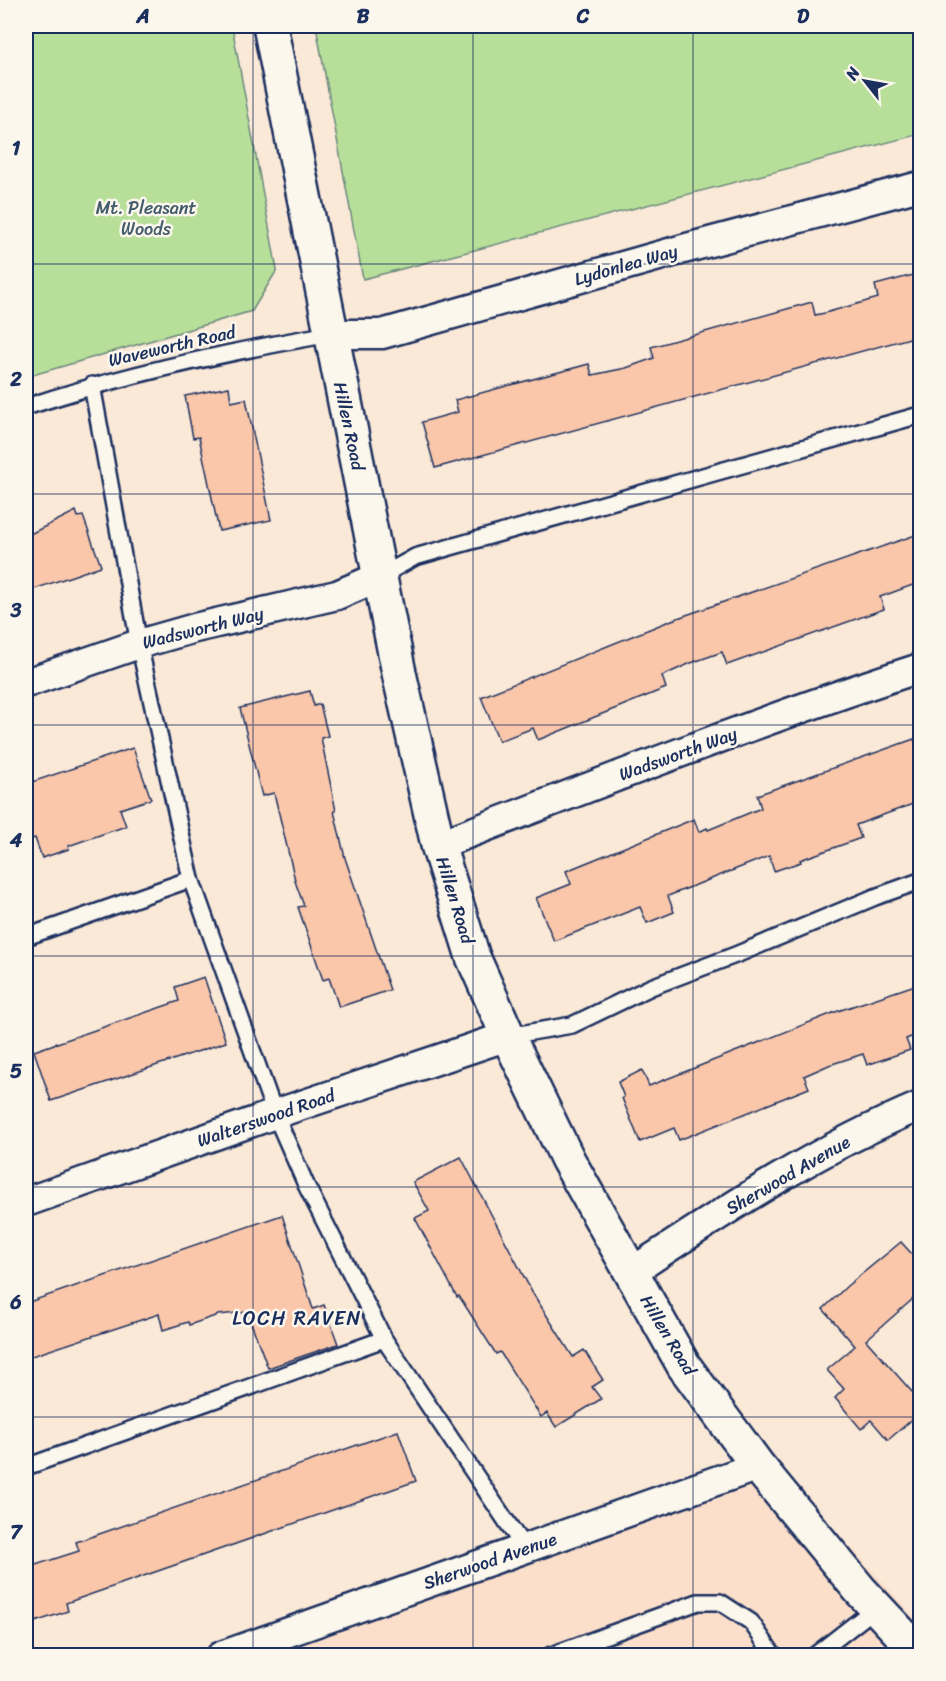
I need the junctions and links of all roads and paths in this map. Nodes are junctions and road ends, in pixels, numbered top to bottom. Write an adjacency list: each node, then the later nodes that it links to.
1 (270, 26): 3 (street, Hillen Road)
2 (921, 186): 3 (street, Lydonlea Way)
3 (330, 334): 4 (lane, Waveworth Road); 7 (street, Hillen Road)
4 (92, 385): 5 (lane, Waveworth Road); 8 (lane)
5 (26, 407)
6 (921, 415): 7 (lane)
7 (381, 576): 8 (street, Wadsworth Way); 11 (street, Hillen Road)
8 (139, 644): 10 (street, Wadsworth Way); 12 (lane)
9 (921, 668): 11 (street, Wadsworth Way)
10 (26, 682)
11 (438, 845): 15 (street, Hillen Road)
12 (191, 879): 14 (lane); 17 (lane)
13 (921, 881): 15 (lane)
14 (26, 937)
15 (508, 1036): 17 (street, Walterswood Road); 19 (street, Hillen Road)
16 (921, 1106): 19 (street, Sherwood Avenue)
17 (275, 1114): 18 (street, Walterswood Road); 20 (lane)
18 (26, 1202)
19 (630, 1273): 21 (street, Hillen Road)
20 (384, 1339): 22 (lane); 23 (lane)
21 (758, 1466): 23 (street, Sherwood Avenue); 24 (street, Hillen Road)
22 (26, 1467)
23 (525, 1549): 26 (street, Sherwood Avenue)
24 (877, 1607): 25 (street, Hillen Road); 29 (lane)
25 (921, 1654)
26 (221, 1656)
27 (549, 1656): 28 (lane)
28 (774, 1656)
29 (814, 1656)

